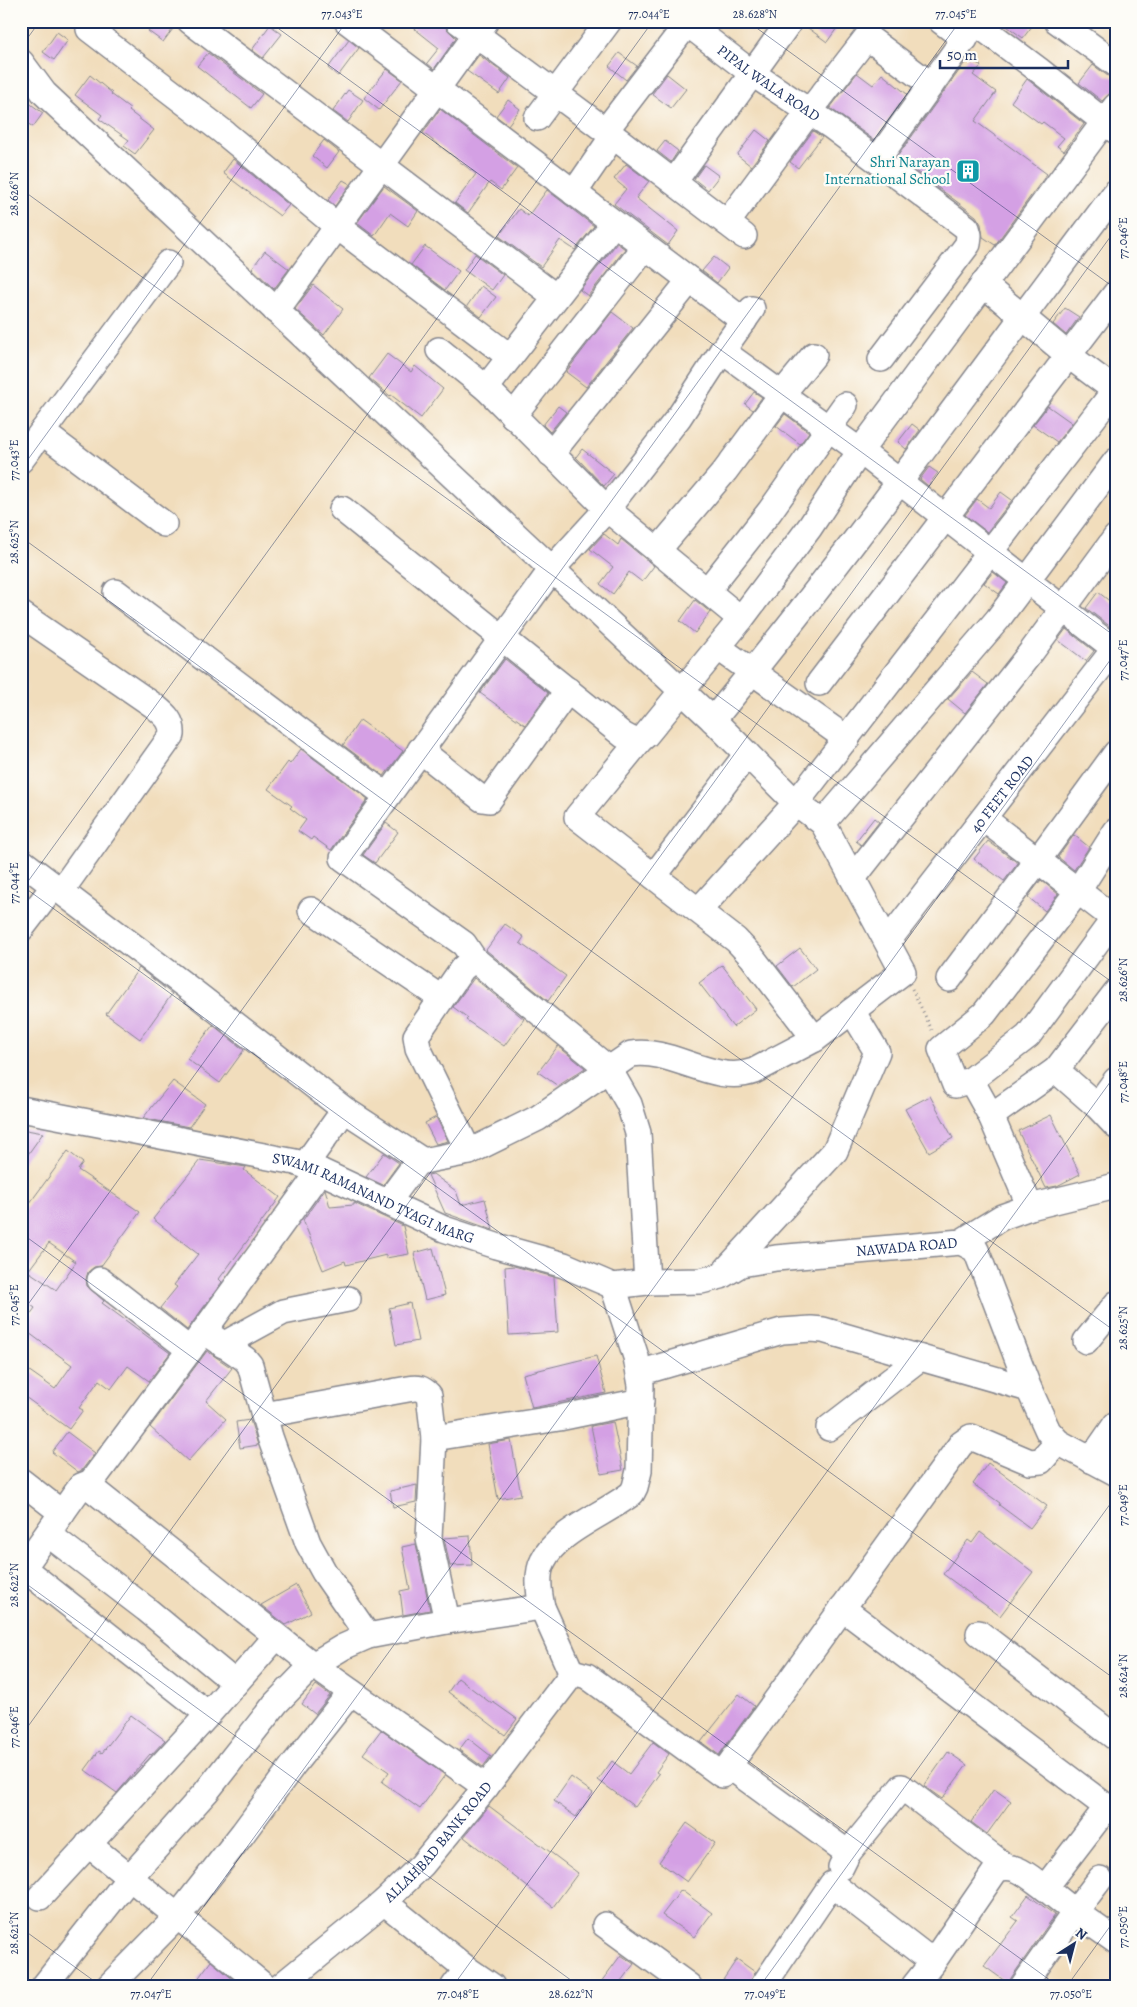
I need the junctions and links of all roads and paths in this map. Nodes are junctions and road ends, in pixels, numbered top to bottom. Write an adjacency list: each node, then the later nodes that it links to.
1 (190, 21): 22 (street)
2 (347, 21): 15 (street)
3 (609, 21): 16 (street)
4 (790, 21): 12 (street)
5 (941, 21): 9 (street)
6 (1057, 21): 11 (street)
7 (685, 22): 12 (street, PIPAL WALA ROAD); 20 (street)
8 (474, 26): 15 (street); 16 (street)
9 (973, 28): 14 (street); 19 (street)
10 (89, 29): 27 (street)
11 (1116, 64)
12 (753, 74): 17 (street, PIPAL WALA ROAD); 23 (street)
13 (25, 75): 34 (street)
14 (931, 85): 17 (street); 21 (street)
15 (438, 90): 22 (street); 25 (street)
16 (555, 93): 18 (street); 20 (street)
17 (809, 112): 21 (street, PIPAL WALA ROAD); 23 (street)
18 (537, 118)
19 (1112, 120): 31 (street)
20 (610, 133): 23 (street); 25 (street)
21 (877, 160): 41 (street, PIPAL WALA ROAD)
22 (382, 166): 27 (street); 33 (street)
23 (674, 182)
24 (1116, 192): 35 (street)
25 (574, 193): 26 (street)
26 (614, 223): 28 (street); 33 (street)
27 (338, 227): 34 (street); 40 (street)
28 (645, 247): 30 (street); 46 (street)
29 (168, 263): 48 (street)
30 (690, 280): 37 (street); 50 (street)
31 (984, 284): 35 (street); 49 (street)
32 (1116, 293): 39 (street)
33 (556, 297): 40 (street)
34 (276, 311): 61 (street)
35 (1022, 317): 39 (street); 53 (street)
36 (439, 350): 42 (street)
37 (722, 351): 44 (street); 55 (street)
38 (814, 355): 44 (street)
39 (1068, 355): 43 (street); 56 (street)
40 (510, 357): 42 (street)
41 (881, 359)
42 (486, 388): 46 (street)
43 (1115, 390): 60 (street)
44 (782, 394): 47 (street); 59 (street)
45 (845, 405): 47 (street)
46 (514, 416): 50 (street)
47 (828, 428): 49 (street); 63 (street)
48 (42, 432): 51 (street); 57 (street)
49 (860, 451): 53 (street); 67 (street)
50 (551, 454): 55 (street)
51 (21, 460)
52 (1116, 461): 62 (street)
53 (898, 482): 56 (street); 71 (street)
54 (342, 509): 68 (street)
55 (607, 509): 59 (street); 61 (street)
56 (945, 516): 60 (street); 72 (street)
57 (164, 524)
58 (1116, 537): 65 (street)
59 (658, 550): 63 (street)
60 (989, 552): 62 (street); 76 (street)
61 (552, 569): 68 (street); 74 (street)
62 (1027, 581): 65 (street); 84 (street)
63 (706, 591): 67 (street)
64 (116, 592): 81 (street)
65 (1063, 608): 70 (street); 89 (street)
66 (21, 614): 90 (street)
67 (741, 619): 69 (street)
68 (501, 636): 73 (street); 78 (street)
69 (719, 648): 71 (street); 74 (street)
70 (1113, 657): 83 (street, 40 FEET ROAD)
71 (752, 673): 75 (street); 76 (street)
72 (819, 682)
73 (568, 690): 77 (street); 78 (street)
74 (682, 691): 75 (street); 77 (street)
75 (713, 720): 80 (street)
76 (847, 739): 82 (street)
77 (640, 740): 88 (street)
78 (420, 750): 81 (street)
79 (1116, 752): 86 (street)
80 (746, 754): 82 (street); 88 (street)
81 (387, 796): 97 (street)
82 (796, 803): 84 (street); 93 (street)
83 (984, 819): 86 (street); 96 (street, 40 FEET ROAD)
84 (823, 823): 89 (street)
85 (1116, 831): 91 (street)
86 (1038, 860): 91 (street); 99 (street)
87 (21, 861): 90 (street)
88 (654, 876): 93 (street)
89 (854, 878): 96 (street)
90 (57, 888): 95 (street); 115 (street)
91 (1078, 891): 94 (street); 104 (street)
92 (311, 910): 101 (street)
93 (699, 910): 103 (street)
94 (1115, 918): 107 (street)
95 (21, 929)
96 (888, 941): 98 (street)
97 (474, 959): 101 (street); 105 (street)
98 (903, 972): 102 (street); 104 (path)
99 (948, 979)
100 (1116, 992): 106 (street)
101 (441, 998): 114 (street)
102 (852, 1011): 103 (street); 121 (street)
103 (815, 1039): 105 (street)
104 (942, 1049): 107 (street)
105 (608, 1068): 114 (street); 123 (street)
106 (1056, 1070): 109 (street); 112 (street)
107 (971, 1080): 112 (street)
108 (1116, 1080): 109 (street)
109 (1097, 1106): 113 (street)
110 (21, 1109): 116 (street, SWAMI RAMANAND TYAGI MARG)
111 (340, 1116): 116 (street)
112 (991, 1116): 119 (street)
113 (1116, 1126)
114 (469, 1152): 115 (street)
115 (419, 1160): 118 (street)
116 (313, 1168): 118 (street, SWAMI RAMANAND TYAGI MARG); 128 (street)
117 (1116, 1186): 119 (street, NAWADA ROAD)
118 (387, 1203): 124 (street, SWAMI RAMANAND TYAGI MARG)
119 (1030, 1207): 120 (street, NAWADA ROAD)
120 (961, 1242): 121 (street, NAWADA ROAD); 131 (street)
121 (721, 1276): 123 (street, SWAMI RAMANAND TYAGI MARG)
122 (100, 1280): 128 (street)
123 (647, 1282): 124 (street, SWAMI RAMANAND TYAGI MARG)
124 (613, 1286): 130 (street)
125 (348, 1298): 128 (street)
126 (1116, 1304): 127 (street)
127 (1086, 1341)
128 (206, 1342): 133 (street); 141 (street)
129 (920, 1358): 130 (street); 131 (street); 135 (street)
130 (639, 1373): 132 (street)
131 (1028, 1389): 137 (street)
132 (641, 1401): 136 (street); 145 (street)
133 (264, 1415): 136 (street); 150 (street)
134 (1116, 1424): 138 (street)
135 (829, 1428)
136 (434, 1438): 147 (street)
137 (1058, 1442): 138 (street); 146 (street)
138 (1091, 1460): 139 (street)
139 (1116, 1473)
140 (21, 1482): 142 (street)
141 (89, 1485): 142 (street); 149 (street)
142 (62, 1513): 143 (street)
143 (48, 1534): 144 (street); 153 (street)
144 (25, 1559): 155 (street)
145 (542, 1607): 147 (street); 152 (street)
146 (842, 1608): 157 (street); 159 (street)
147 (447, 1621): 150 (street)
148 (979, 1633): 156 (street)
149 (276, 1636): 151 (street); 153 (street)
150 (368, 1636): 151 (street)
151 (313, 1665): 154 (street); 163 (street)
152 (572, 1674): 157 (street); 158 (street, ALLAHBAD BANK ROAD)
153 (235, 1683): 155 (street)
154 (351, 1692): 158 (street); 170 (street)
155 (208, 1714): 160 (street)
156 (1116, 1738)
157 (730, 1766): 161 (street)
158 (486, 1787): 168 (street, ALLAHBAD BANK ROAD)
159 (1113, 1804): 166 (street)
160 (88, 1844): 163 (street); 167 (street)
161 (848, 1853): 162 (street); 165 (street)
162 (1005, 1866): 166 (street); 173 (street)
163 (130, 1877): 170 (street); 176 (street)
164 (1100, 1879): 169 (street)
165 (832, 1884): 173 (street); 175 (street)
166 (1045, 1888): 169 (street)
167 (40, 1897)
168 (384, 1902): 174 (street); 179 (street, ALLAHBAD BANK ROAD)
169 (1075, 1912): 172 (street); 183 (street)
170 (178, 1916): 177 (street); 178 (street)
171 (605, 1925): 181 (street)
172 (1116, 1941)
173 (933, 1962): 182 (street)
174 (461, 1977): 180 (street)
175 (774, 1982)
176 (44, 1986)
177 (109, 1986)
178 (264, 1986)
179 (281, 1986)
180 (492, 1986)
181 (689, 1986)
182 (914, 1986)
183 (1023, 1986)

